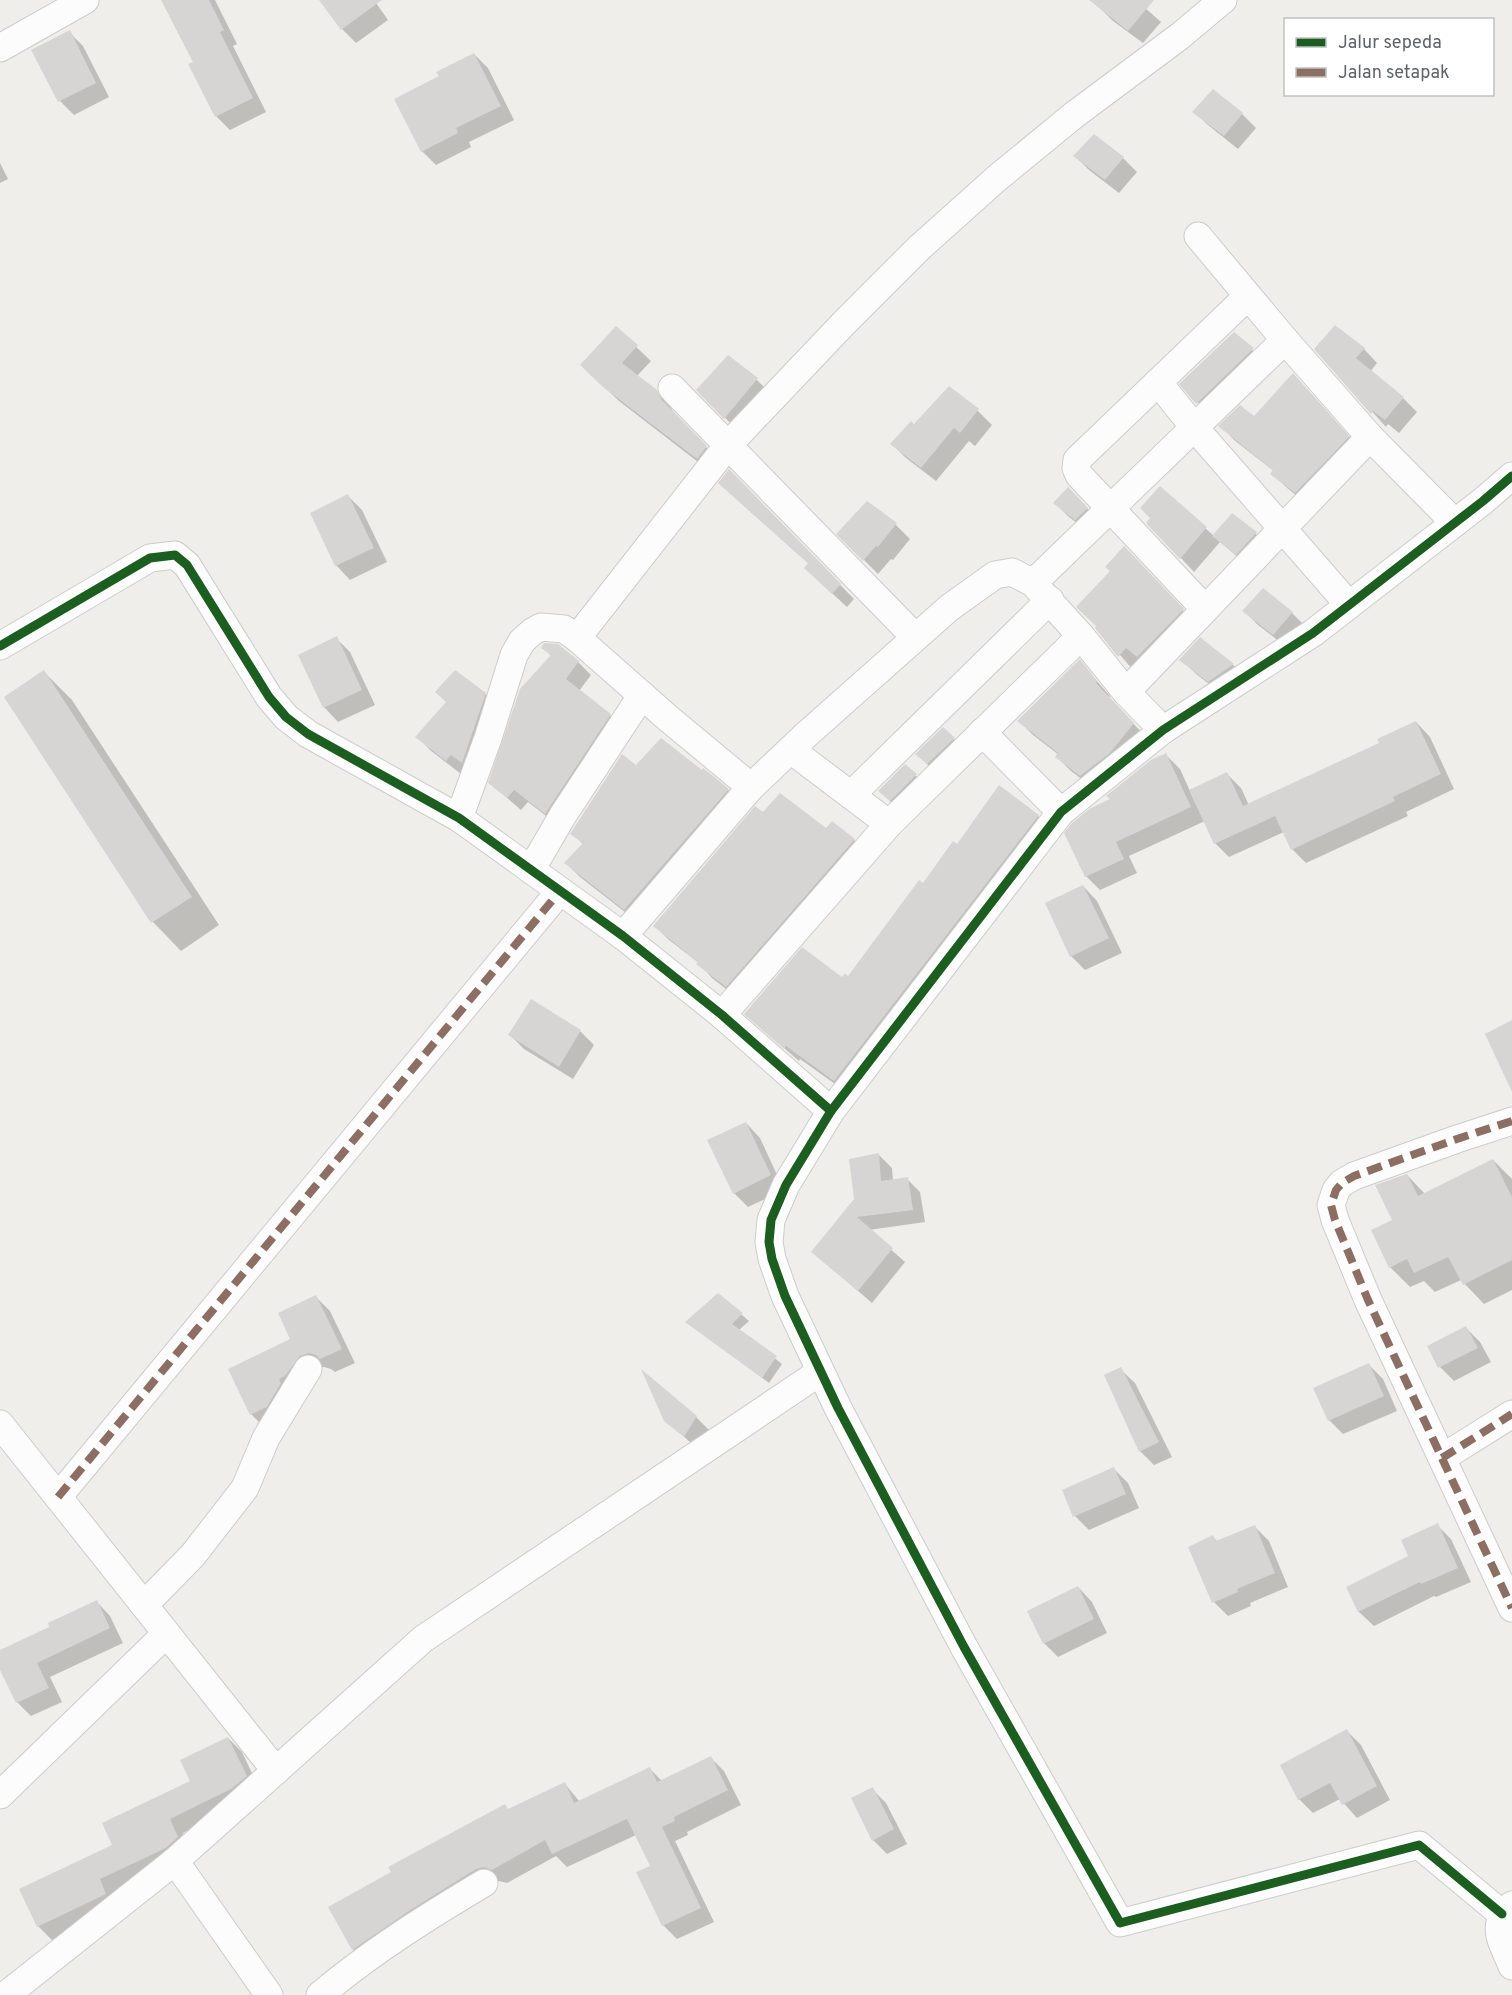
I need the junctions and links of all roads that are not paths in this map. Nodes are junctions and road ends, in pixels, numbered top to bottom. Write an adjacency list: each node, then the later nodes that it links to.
1 (85, 0): 3 (street)
2 (1223, 0): 11 (street)
3 (0, 48)
4 (1198, 236): 5 (street)
5 (1248, 296): 6 (street); 7 (street)
6 (1285, 340): 9 (street); 10 (street)
7 (1158, 382): 9 (street); 13 (street)
8 (672, 388): 11 (street)
9 (1194, 427): 13 (street); 15 (street)
10 (1370, 437): 14 (street); 15 (street)
11 (728, 445): 20 (street); 21 (street)
12 (1512, 476): 14 (street)
13 (1109, 509): 16 (street); 18 (street)
14 (1455, 523): 17 (street)
15 (1282, 529): 17 (street); 18 (street)
16 (1041, 591): 19 (street); 20 (street); 29 (street)
17 (1349, 605): 25 (street)
18 (1205, 609): 23 (street)
19 (1081, 636): 23 (street); 26 (street)
20 (915, 637): 27 (street)
21 (577, 638): 24 (street); 31 (street)
22 (0, 646): 31 (street)
23 (1126, 692): 25 (street)
24 (642, 695): 28 (street); 33 (street)
25 (1163, 730): 30 (street)
26 (982, 732): 30 (street); 32 (street)
27 (791, 750): 28 (street); 29 (street)
28 (751, 787): 35 (street)
29 (851, 795): 32 (street)
30 (1061, 812): 37 (street)
31 (459, 818): 33 (street)
32 (889, 824): 36 (street)
33 (531, 870): 34 (street)
34 (560, 891): 35 (street); 44 (street)
35 (623, 936): 36 (street)
36 (722, 1015): 37 (street)
37 (831, 1111): 40 (street)
38 (1512, 1121): 43 (street)
39 (308, 1369): 45 (street)
40 (820, 1372): 48 (street); 52 (street)
41 (1512, 1414): 43 (street)
42 (0, 1424): 44 (street)
43 (1442, 1458): 46 (street)
44 (58, 1497): 45 (street)
45 (144, 1605): 47 (street)
46 (1512, 1608)
47 (166, 1634): 48 (street); 49 (street)
48 (276, 1772): 50 (street)
49 (0, 1796)
50 (175, 1861): 54 (street); 55 (street)
51 (484, 1883): 56 (street)
52 (1507, 1910): 53 (street)
53 (1512, 1966)
54 (6, 1995)
55 (269, 1995)
56 (320, 1995)

